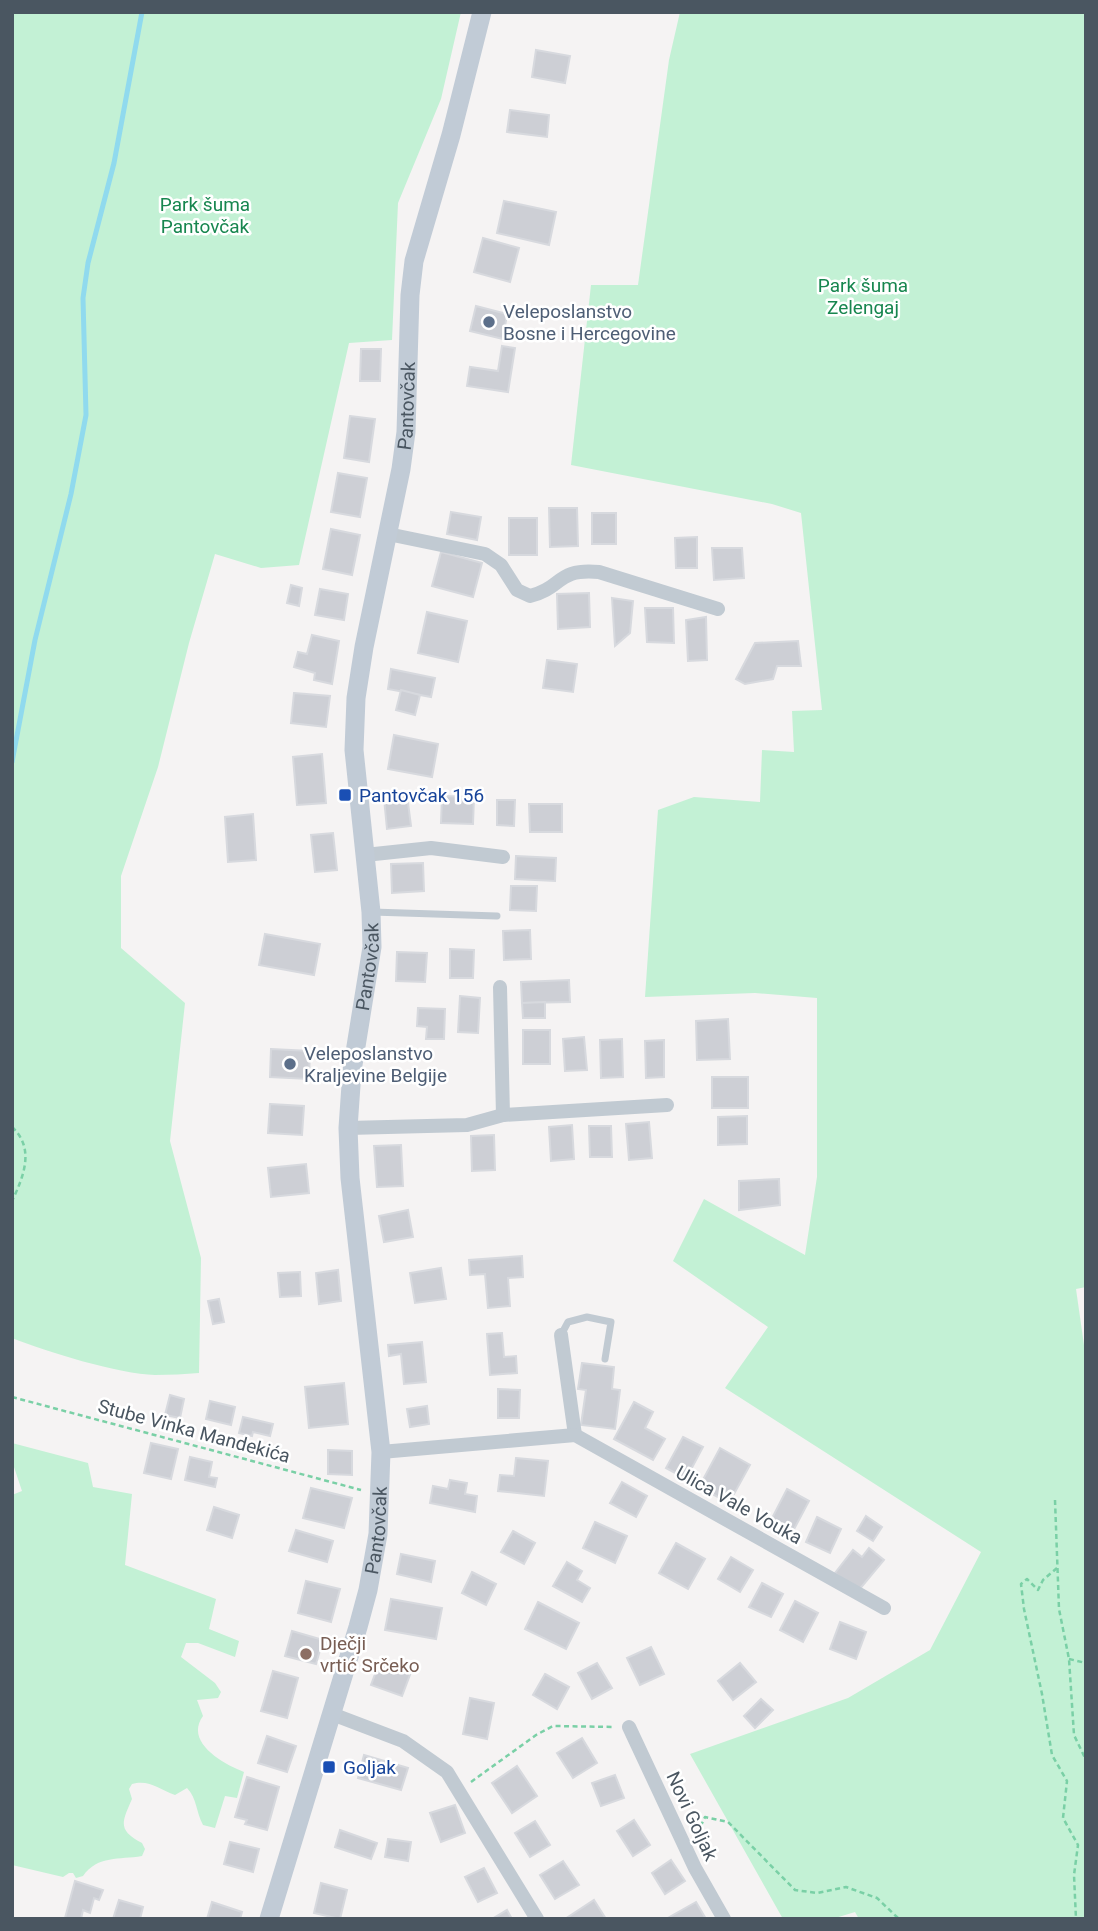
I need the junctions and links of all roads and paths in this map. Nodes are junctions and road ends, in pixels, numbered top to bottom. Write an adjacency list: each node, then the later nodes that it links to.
1 (482, 12): 2 (main road, Pantovčak)
2 (388, 534): 3 (street); 4 (main road, Pantovčak)
3 (718, 609)
4 (365, 855): 5 (street); 6 (main road, Pantovčak)
5 (503, 857)
6 (372, 912): 7 (lane); 12 (main road, Pantovčak)
7 (497, 916)
8 (500, 987): 10 (street)
9 (667, 1105): 10 (street)
10 (503, 1115): 12 (street)
11 (12, 1128): 13 (path)
12 (348, 1128): 18 (main road, Pantovčak)
13 (12, 1201)
14 (561, 1335): 15 (lane); 17 (street)
15 (605, 1359)
16 (12, 1397): 19 (path, Stube Vinka Mandekića)
17 (575, 1435): 18 (street); 22 (street, Ulica Vale Vouka)
18 (381, 1452): 25 (main road, Pantovčak)
19 (368, 1492)
20 (1055, 1500): 21 (path)
21 (1057, 1568): 23 (path); 34 (path)
22 (884, 1608)
23 (1069, 1659): 24 (path); 27 (path)
24 (1086, 1662)
25 (332, 1714): 28 (street); 30 (main road, Pantovčak)
26 (629, 1727): 28 (path); 29 (street, Novi Goljak)
27 (1086, 1760)
28 (460, 1790): 31 (street)
29 (688, 1853): 32 (street, Novi Goljak); 33 (path)
30 (269, 1919)
31 (537, 1919)
32 (724, 1919)
33 (899, 1919)
34 (1076, 1919)

